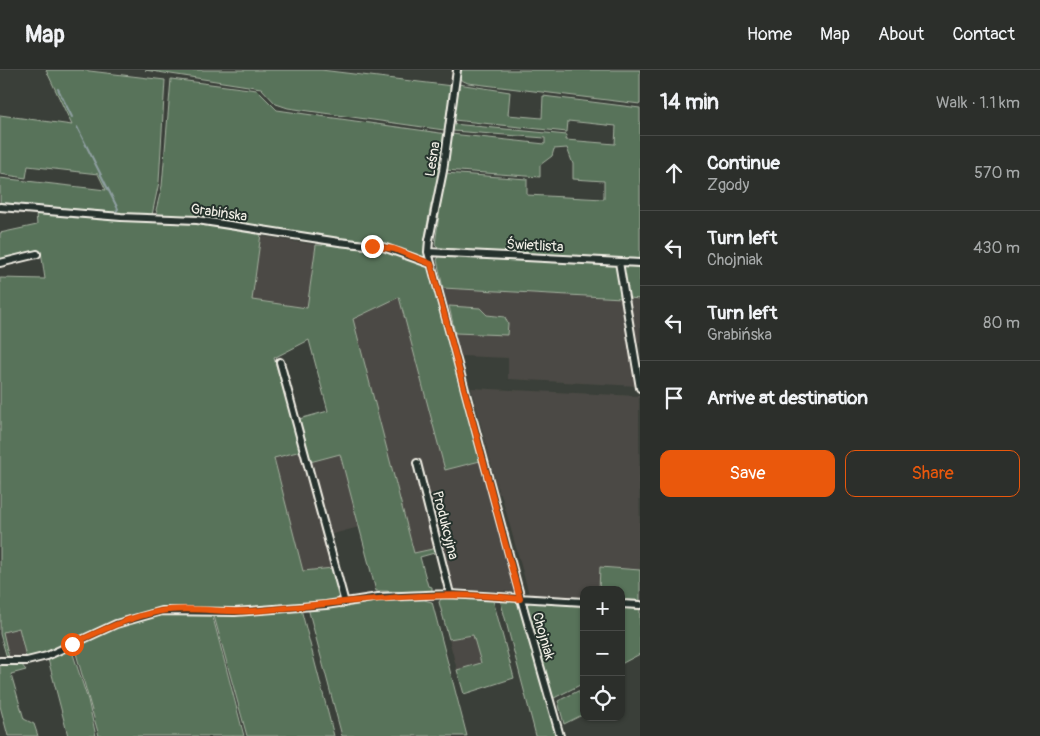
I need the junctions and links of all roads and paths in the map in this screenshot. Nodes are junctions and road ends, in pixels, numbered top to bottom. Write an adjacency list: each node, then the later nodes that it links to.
1 (457, 70): 3 (street, Leśna)
2 (0, 207): 8 (street, Grabińska)
3 (428, 252): 5 (street, Świetlista); 8 (street, Chojniak)
4 (38, 254): 6 (street)
5 (619, 262): 7 (street, Świetlista); 10 (street)
6 (0, 263)
7 (640, 263)
8 (431, 264): 13 (street, Chojniak)
9 (280, 362): 15 (street)
10 (640, 388)
11 (418, 463): 12 (street, Produkcyjna)
12 (450, 594): 13 (street); 15 (street)
13 (520, 599): 14 (street); 19 (street, Chojniak)
14 (580, 602)
15 (345, 603): 18 (street)
16 (625, 604): 17 (street)
17 (640, 605)
18 (0, 661)
19 (560, 736)

